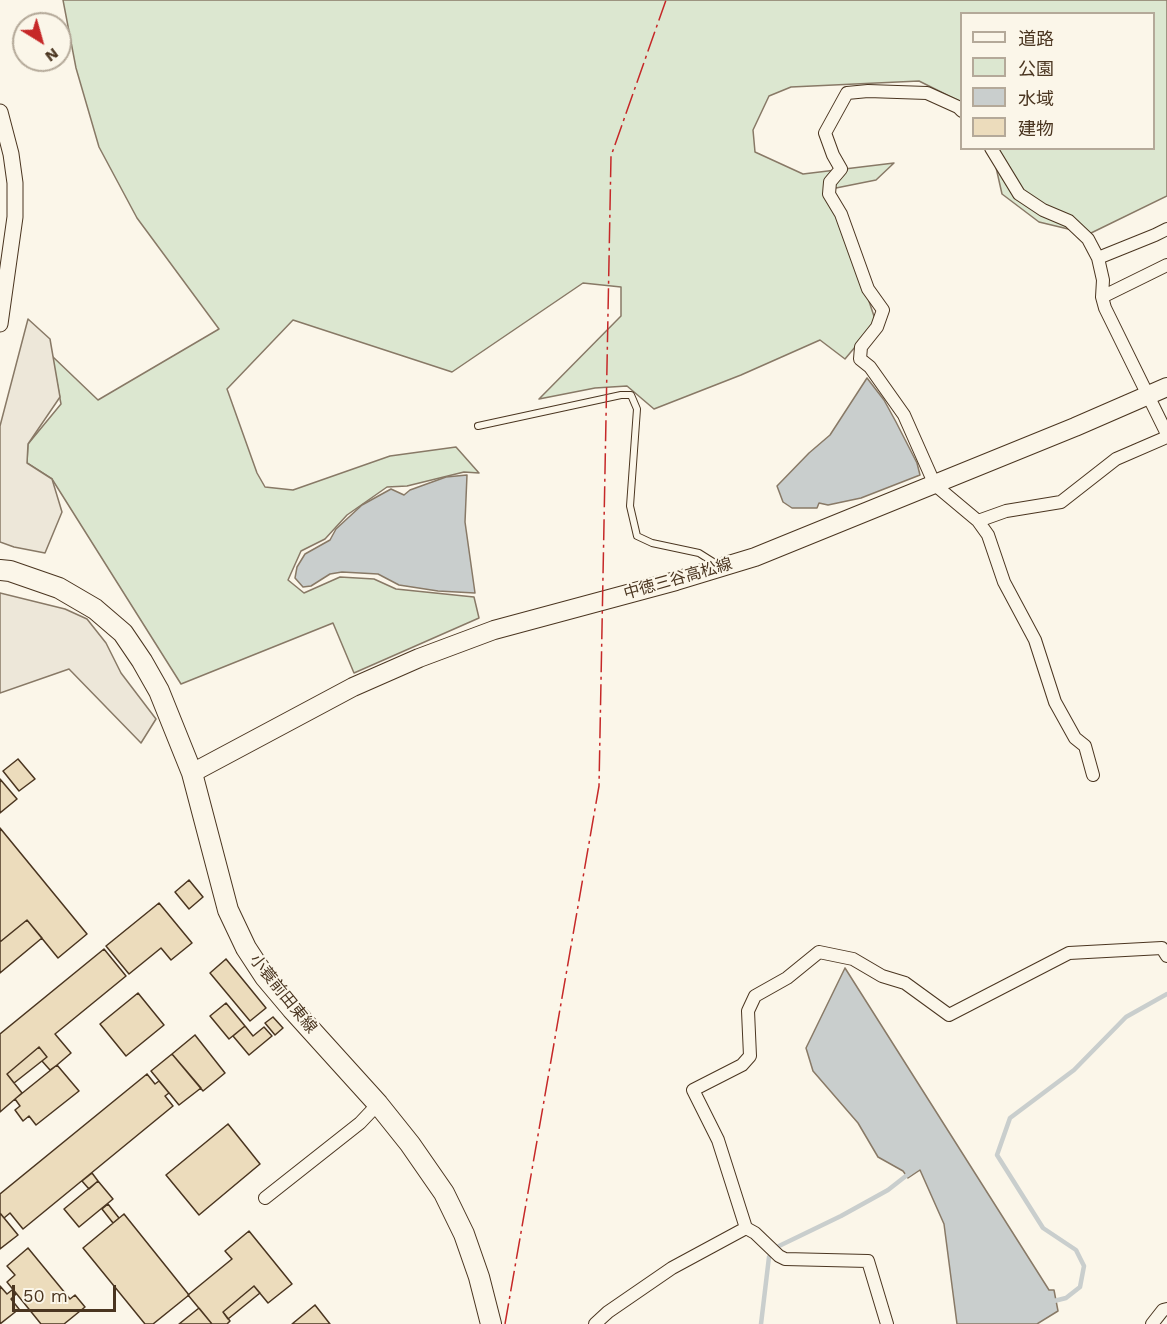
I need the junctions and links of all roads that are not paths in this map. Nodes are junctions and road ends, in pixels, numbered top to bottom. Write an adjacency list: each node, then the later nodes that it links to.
1 (960, 109): 13 (street)
2 (0, 111): 8 (street)
3 (992, 150): 5 (street)
4 (1167, 229): 5 (street)
5 (1098, 258): 7 (street)
6 (1167, 265): 7 (street)
7 (1102, 297): 10 (street)
8 (0, 324)
9 (1167, 387): 10 (main road, 中徳三谷高松線)
10 (1149, 395): 12 (street); 13 (main road, 中徳三谷高松線)
11 (478, 426): 15 (lane)
12 (1167, 436): 14 (street)
13 (935, 485): 14 (street); 15 (main road, 中徳三谷高松線)
14 (978, 521): 18 (street)
15 (722, 567): 17 (main road, 中徳三谷高松線)
16 (0, 570): 17 (main road, 小蓑前田東線)
17 (192, 773): 20 (main road, 小蓑前田東線)
18 (1093, 775)
19 (1167, 956): 22 (street)
20 (378, 1104): 21 (street); 24 (main road, 小蓑前田東線)
21 (265, 1198)
22 (746, 1228): 25 (street); 26 (street)
23 (1167, 1309): 27 (street)
24 (491, 1324)
25 (595, 1324)
26 (887, 1324)
27 (1152, 1324)

